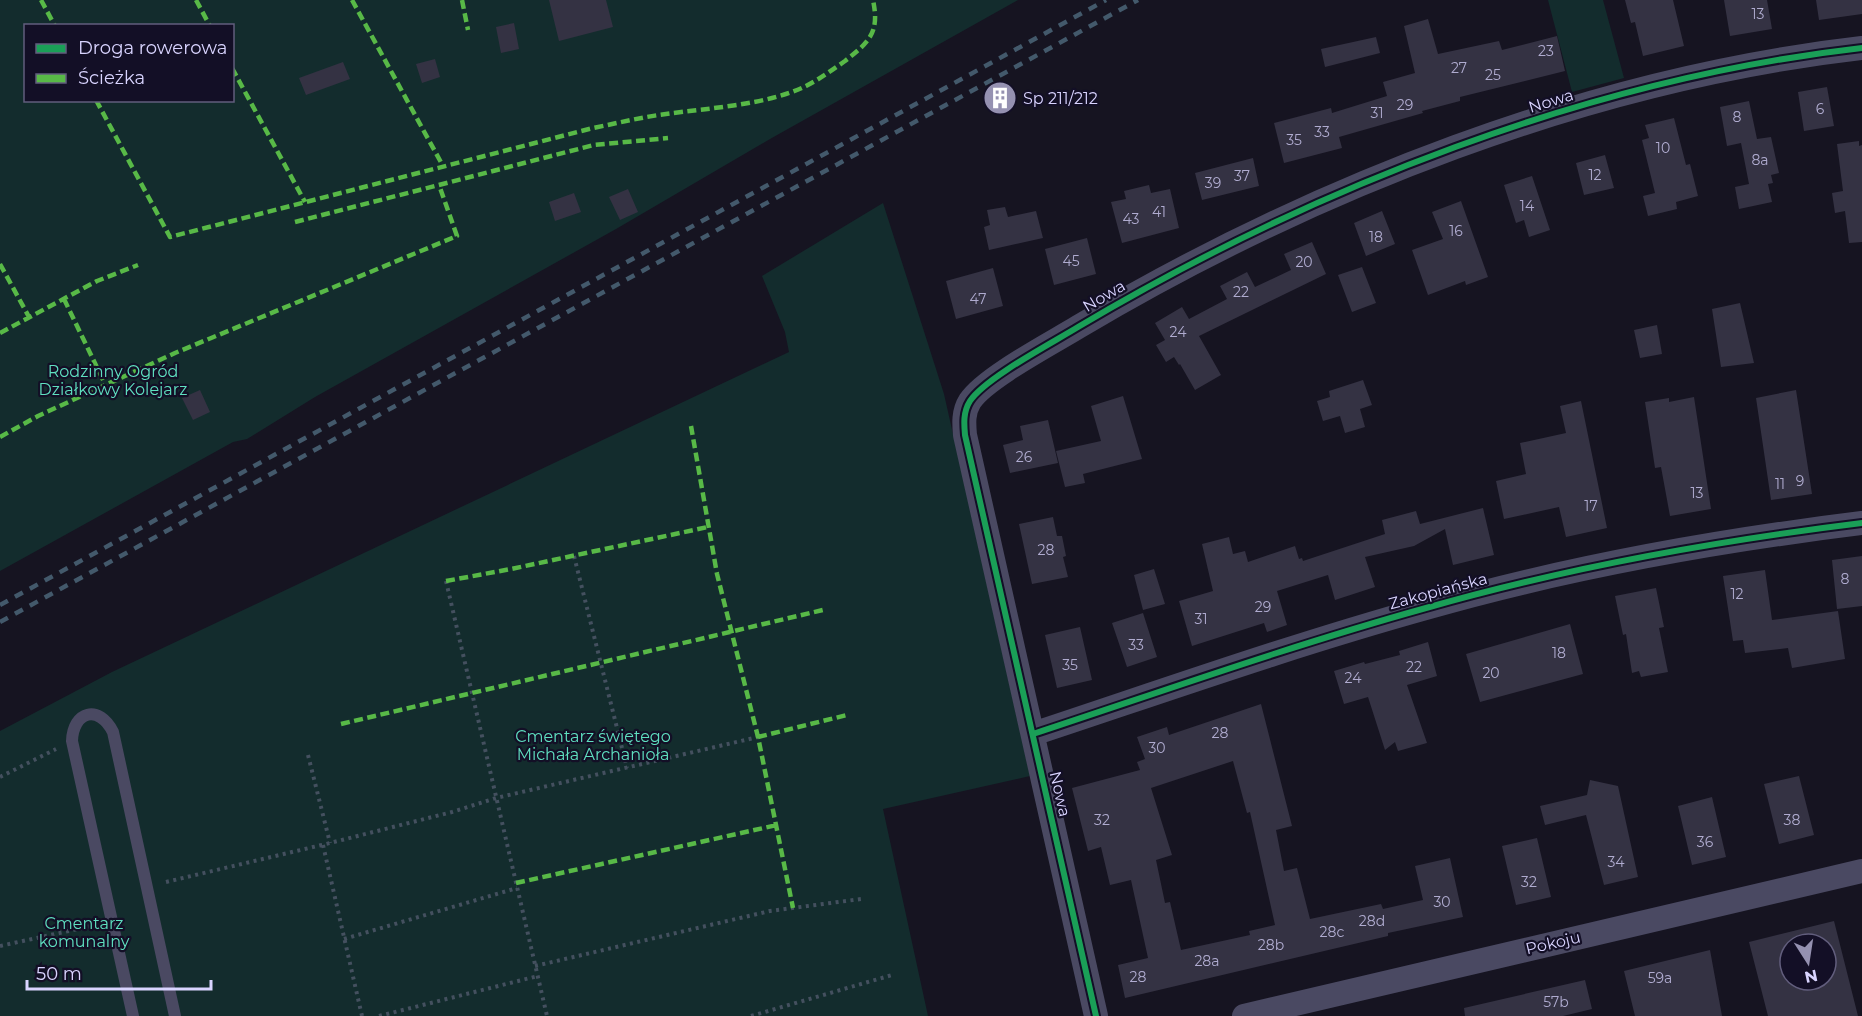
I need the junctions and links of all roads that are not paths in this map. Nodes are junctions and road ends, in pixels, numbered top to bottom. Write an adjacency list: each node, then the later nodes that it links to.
1 (1862, 48): 3 (street, Nowa)
2 (1862, 523): 3 (street, Zakopiańska)
3 (1033, 734): 7 (street, Nowa)
4 (1862, 871): 8 (street, Pokoju)
5 (133, 1016): 6 (lane)
6 (175, 1016)
7 (1096, 1016)
8 (1244, 1016)

